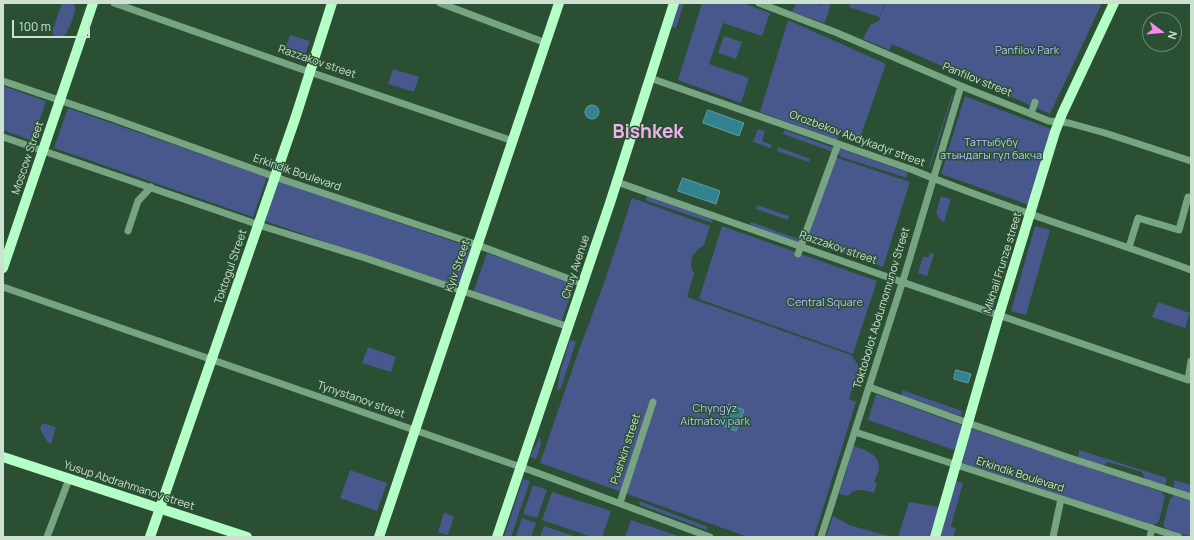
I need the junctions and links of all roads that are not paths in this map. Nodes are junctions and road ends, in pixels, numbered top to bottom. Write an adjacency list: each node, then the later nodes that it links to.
1 (93, 3): 14 (main road, Moscow Street)
2 (114, 3): 10 (street, Razzakov street)
3 (332, 3): 10 (main road, Toktogul Street)
4 (440, 3): 9 (street)
5 (559, 3): 9 (main road, Kyiv Street)
6 (674, 3): 11 (main road, Chuy Avenue)
7 (759, 3): 13 (street, Panfilov street)
8 (1114, 3): 17 (main road, Mikhail Frunze street)
9 (546, 43): 19 (main road, Kyiv Street)
10 (311, 72): 19 (street, Razzakov street); 23 (main road, Toktogul Street)
11 (650, 78): 20 (street, Orozbekov Abdykadyr street); 25 (main road, Chuy Avenue)
12 (3, 81): 14 (street, Erkindik Boulevard)
13 (961, 86): 16 (street, Panfilov street); 24 (street, Toktobolot Abdumomunov Street)
14 (60, 101): 21 (main road, Moscow Street); 23 (street, Erkindik Boulevard)
15 (1035, 102): 16 (street)
16 (1030, 114): 17 (street, Panfilov street)
17 (1059, 122): 22 (street, Panfilov street); 28 (main road, Mikhail Frunze street)
18 (3, 137): 21 (street)
19 (513, 141): 31 (main road, Kyiv Street)
20 (838, 144): 24 (street, Orozbekov Abdykadyr street); 32 (street)
21 (43, 151): 26 (street); 35 (main road, Moscow Street)
22 (1191, 161)
23 (276, 177): 29 (main road, Toktogul Street); 31 (street, Erkindik Boulevard)
24 (933, 178): 28 (street, Orozbekov Abdykadyr street); 37 (street, Toktobolot Abdumomunov Street)
25 (617, 182): 32 (street, Razzakov street); 38 (main road, Chuy Avenue)
26 (151, 187): 29 (street); 30 (street)
27 (1188, 197): 33 (street)
28 (1030, 214): 33 (street, Orozbekov Abdykadyr street); 41 (main road, Mikhail Frunze street)
29 (259, 224): 40 (street); 43 (main road, Toktogul Street)
30 (128, 231)
31 (477, 245): 38 (street, Erkindik Boulevard); 40 (main road, Kyiv Street)
32 (800, 247): 34 (street); 37 (street, Razzakov street)
33 (1129, 247): 36 (street, Orozbekov Abdykadyr street)
34 (798, 254)
35 (3, 268)
36 (1191, 270)
37 (902, 282): 41 (street, Razzakov street); 45 (street, Toktobolot Abdumomunov Street)
38 (583, 284): 42 (main road, Chuy Avenue)
39 (3, 287): 43 (street, Tynystanov street)
40 (462, 291): 42 (street); 48 (main road, Kyiv Street)
41 (999, 315): 44 (street, Razzakov street); 47 (main road, Mikhail Frunze street)
42 (569, 327): 52 (main road, Chuy Avenue)
43 (211, 360): 48 (street, Tynystanov street); 57 (main road, Toktogul Street)
44 (1191, 361)
45 (869, 387): 47 (street); 49 (street, Toktobolot Abdumomunov Street)
46 (653, 402): 56 (street, Pushkin street)
47 (968, 423): 51 (main road, Mikhail Frunze street); 54 (street)
48 (415, 430): 52 (street, Tynystanov street); 62 (main road, Kyiv Street)
49 (855, 432): 51 (street, Erkindik Boulevard); 65 (street, Toktobolot Abdumomunov Street)
50 (3, 457): 53 (main road, Yusup Abdrahmanov street)
51 (956, 465): 55 (street, Erkindik Boulevard); 66 (main road, Mikhail Frunze street)
52 (520, 467): 56 (street, Tynystanov street); 63 (main road, Chuy Avenue)
53 (69, 479): 57 (main road, Yusup Abdrahmanov street); 59 (street)
54 (1191, 497)
55 (1061, 500): 58 (street, Erkindik Boulevard); 67 (street)
56 (620, 503): 64 (street, Tynystanov street)
57 (159, 508): 60 (main road, Toktogul Street); 61 (main road, Yusup Abdrahmanov street)
58 (1152, 528): 68 (street); 69 (street, Erkindik Boulevard)
59 (48, 537)
60 (150, 537)
61 (247, 537)
62 (379, 537)
63 (497, 537)
64 (710, 537)
65 (821, 537)
66 (935, 537)
67 (1053, 537)
68 (1150, 537)
69 (1179, 537)

